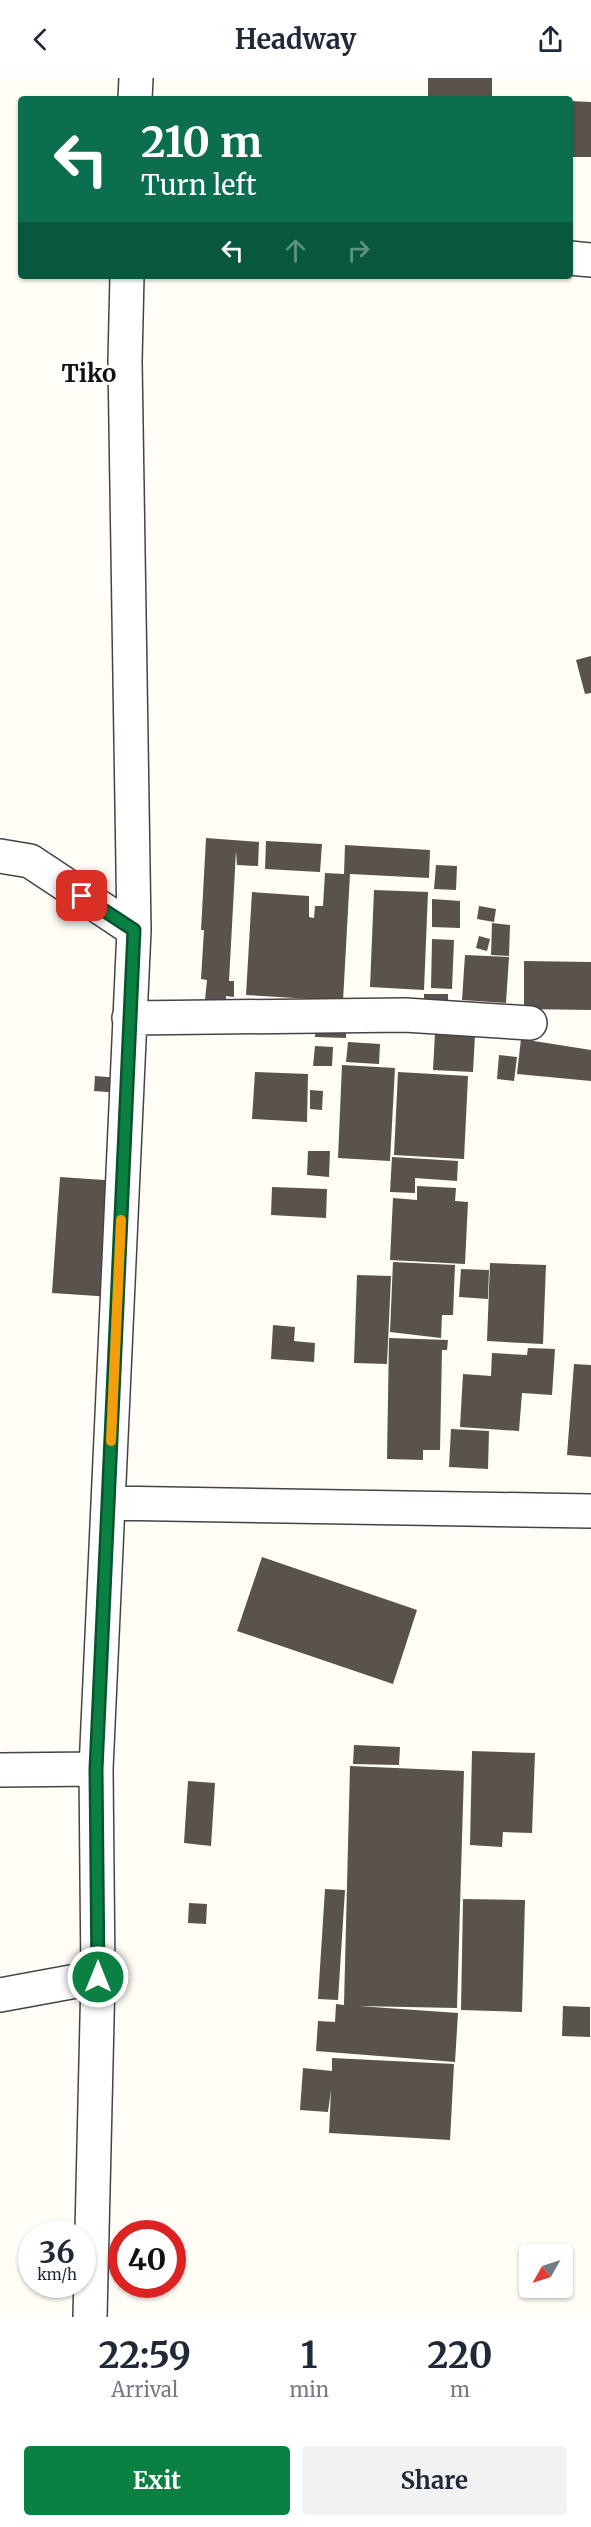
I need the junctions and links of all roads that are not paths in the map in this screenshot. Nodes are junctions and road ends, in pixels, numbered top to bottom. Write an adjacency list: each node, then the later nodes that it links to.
1 (136, 78): 2 (street)
2 (135, 96)
3 (573, 258): 4 (street)
4 (591, 260)
5 (127, 279): 7 (street)
6 (0, 856): 7 (street)
7 (134, 930): 8 (street)
8 (129, 1018): 9 (street); 10 (street)
9 (530, 1023)
10 (108, 1503): 11 (street); 12 (street)
11 (591, 1511)
12 (96, 1769): 13 (street); 14 (street)
13 (0, 1770)
14 (98, 1977): 15 (street); 16 (street)
15 (0, 1995)
16 (90, 2317)

